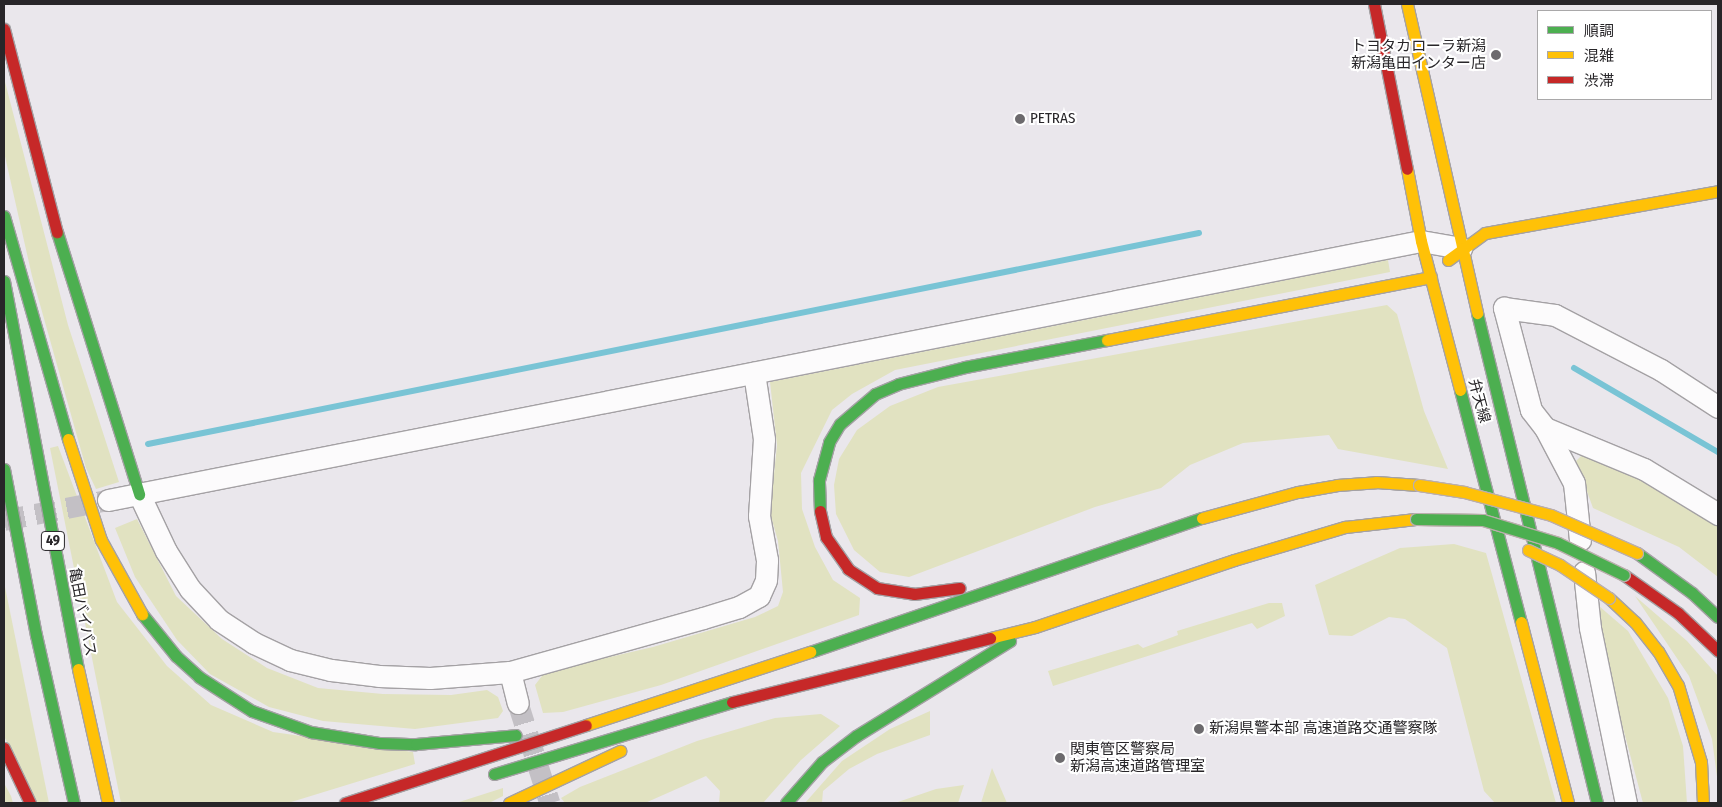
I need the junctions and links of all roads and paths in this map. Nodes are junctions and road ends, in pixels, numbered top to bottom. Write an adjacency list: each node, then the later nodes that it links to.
1 (1374, 4): 6 (main road, 弁天線)
2 (1407, 4): 7 (main road, 弁天線)
3 (4, 28): 14 (main road)
4 (1718, 191): 7 (main road)
5 (4, 216): 26 (main road)
6 (1421, 241): 7 (street); 9 (main road, 弁天線); 10 (street)
7 (1461, 248): 9 (main road); 37 (main road, 弁天線)
8 (4, 277): 32 (main road, 亀田バイパス / 49)
9 (1431, 277): 19 (main road); 36 (main road, 弁天線)
10 (754, 373): 14 (street); 24 (street)
11 (1718, 407): 12 (street)
12 (1545, 428): 16 (street); 38 (street)
13 (4, 469): 31 (main road, 49)
14 (139, 494): 15 (street); 24 (street)
15 (108, 500)
16 (1718, 514)
17 (1416, 519): 22 (main road); 23 (main road, bridge); 39 (main road, bridge)
18 (1637, 553): 19 (main road, bridge); 20 (main road); 21 (main road)
19 (1019, 578): 26 (main road)
20 (1718, 605)
21 (1718, 617)
22 (1035, 627): 27 (main road); 35 (main road)
23 (1718, 652)
24 (510, 672): 25 (street)
25 (518, 704)
26 (634, 709): 33 (main road)
27 (708, 710): 29 (main road); 34 (main road)
28 (4, 748): 30 (main road)
29 (486, 777)
30 (30, 803)
31 (74, 803)
32 (108, 803)
33 (345, 803)
34 (509, 803)
35 (786, 803)
36 (1568, 803)
37 (1598, 803)
38 (1626, 803)
39 (1703, 803)

